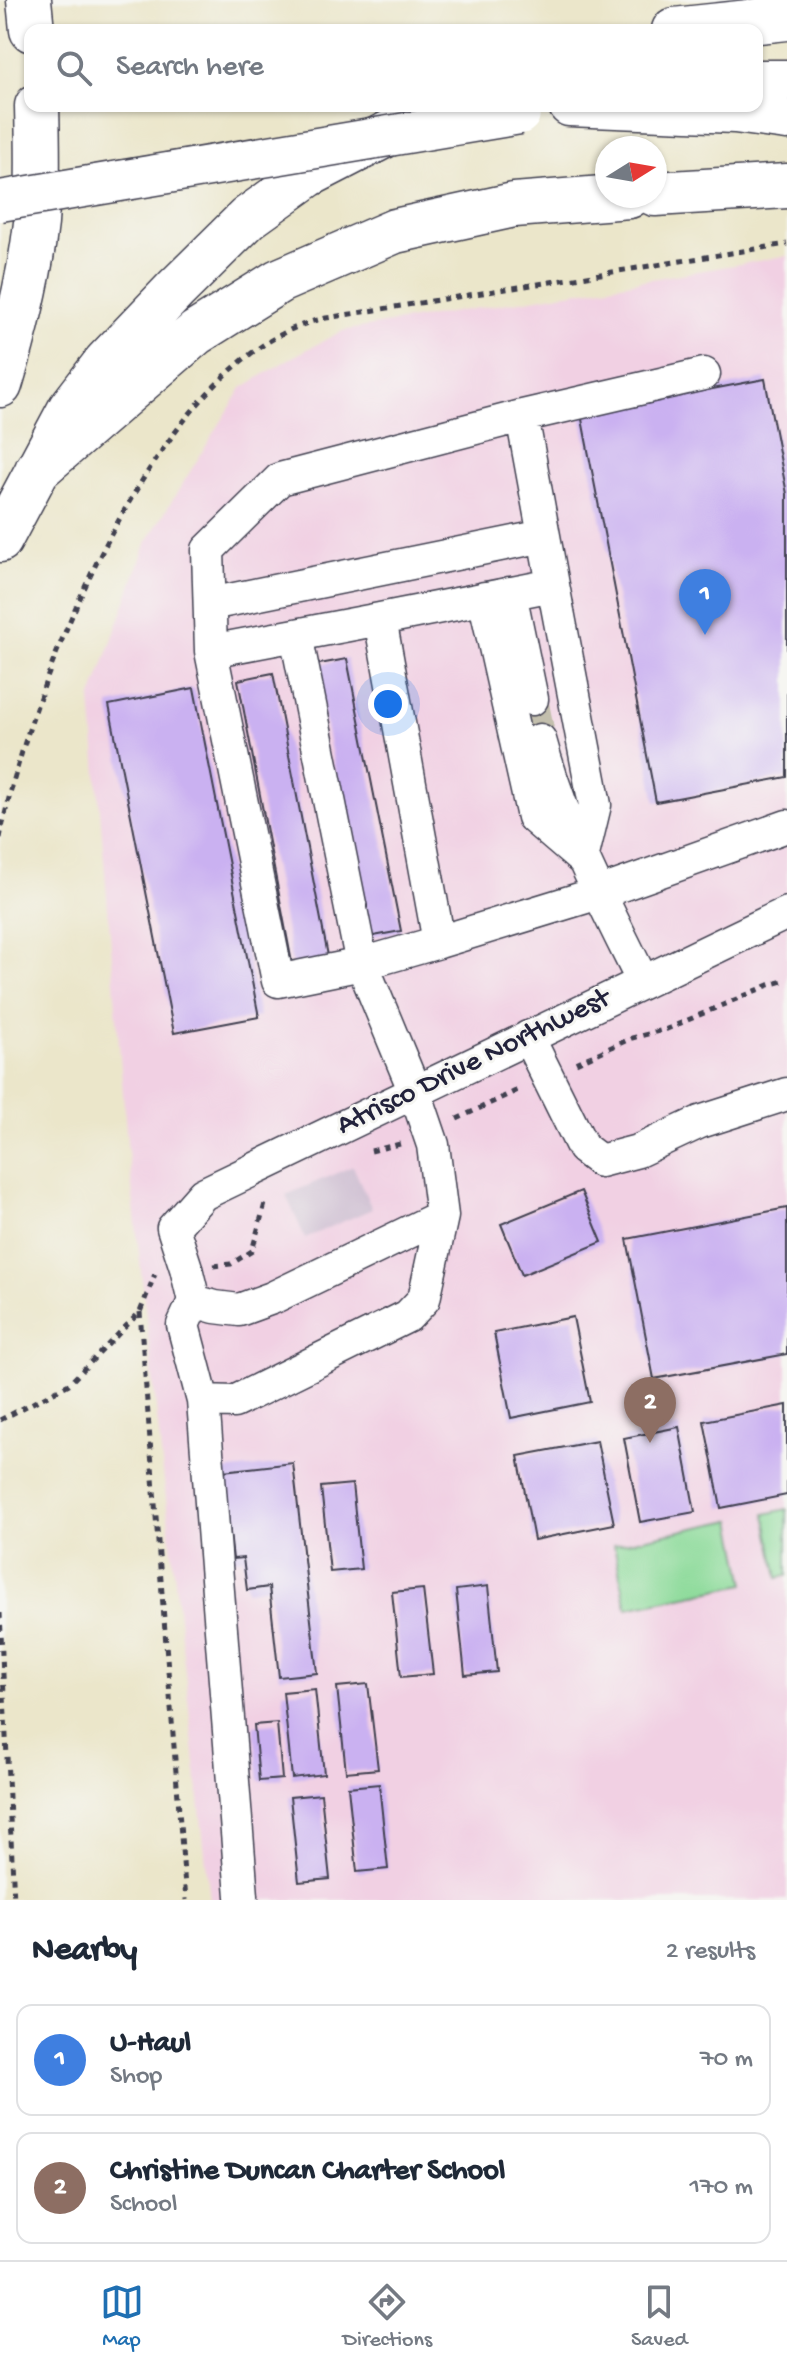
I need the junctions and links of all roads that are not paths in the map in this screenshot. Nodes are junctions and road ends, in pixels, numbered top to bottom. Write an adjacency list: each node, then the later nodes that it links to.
1 (29, 0): 3 (highway)
2 (787, 18): 4 (highway)
3 (31, 24)
4 (730, 24)
5 (763, 80): 6 (main road)
6 (787, 80)
7 (37, 112): 17 (highway)
8 (430, 112): 19 (highway)
9 (532, 112): 15 (main road, bridge)
10 (711, 112): 11 (main road)
11 (787, 120)
12 (787, 186): 13 (highway)
13 (667, 193)
14 (595, 199): 19 (highway)
15 (0, 201)
16 (704, 374): 18 (street)
17 (0, 385)
18 (522, 416): 20 (street); 24 (street)
19 (37, 470): 21 (highway)
20 (544, 536): 22 (street); 24 (street)
21 (0, 540)
22 (553, 585): 23 (street); 31 (street)
23 (497, 596): 25 (street); 28 (street); 31 (street)
24 (210, 604): 27 (street)
25 (380, 619): 26 (street); 34 (street)
26 (296, 635): 27 (street); 35 (street)
27 (211, 651): 35 (street)
28 (532, 699)
29 (540, 740): 31 (street)
30 (787, 826): 32 (street)
31 (582, 859): 32 (street)
32 (599, 893): 34 (street); 36 (street)
33 (787, 913): 36 (street, Atrisco Drive Northwest)
34 (439, 942): 35 (street)
35 (362, 964): 38 (street)
36 (643, 982): 37 (street, Atrisco Drive Northwest)
37 (528, 1037): 38 (street, Atrisco Drive Northwest); 39 (street)
38 (415, 1092): 40 (street); 41 (street, Atrisco Drive Northwest)
39 (787, 1094)
40 (442, 1216): 41 (street); 42 (street)
41 (194, 1301): 42 (street)
42 (203, 1401): 43 (street)
43 (242, 1896)

